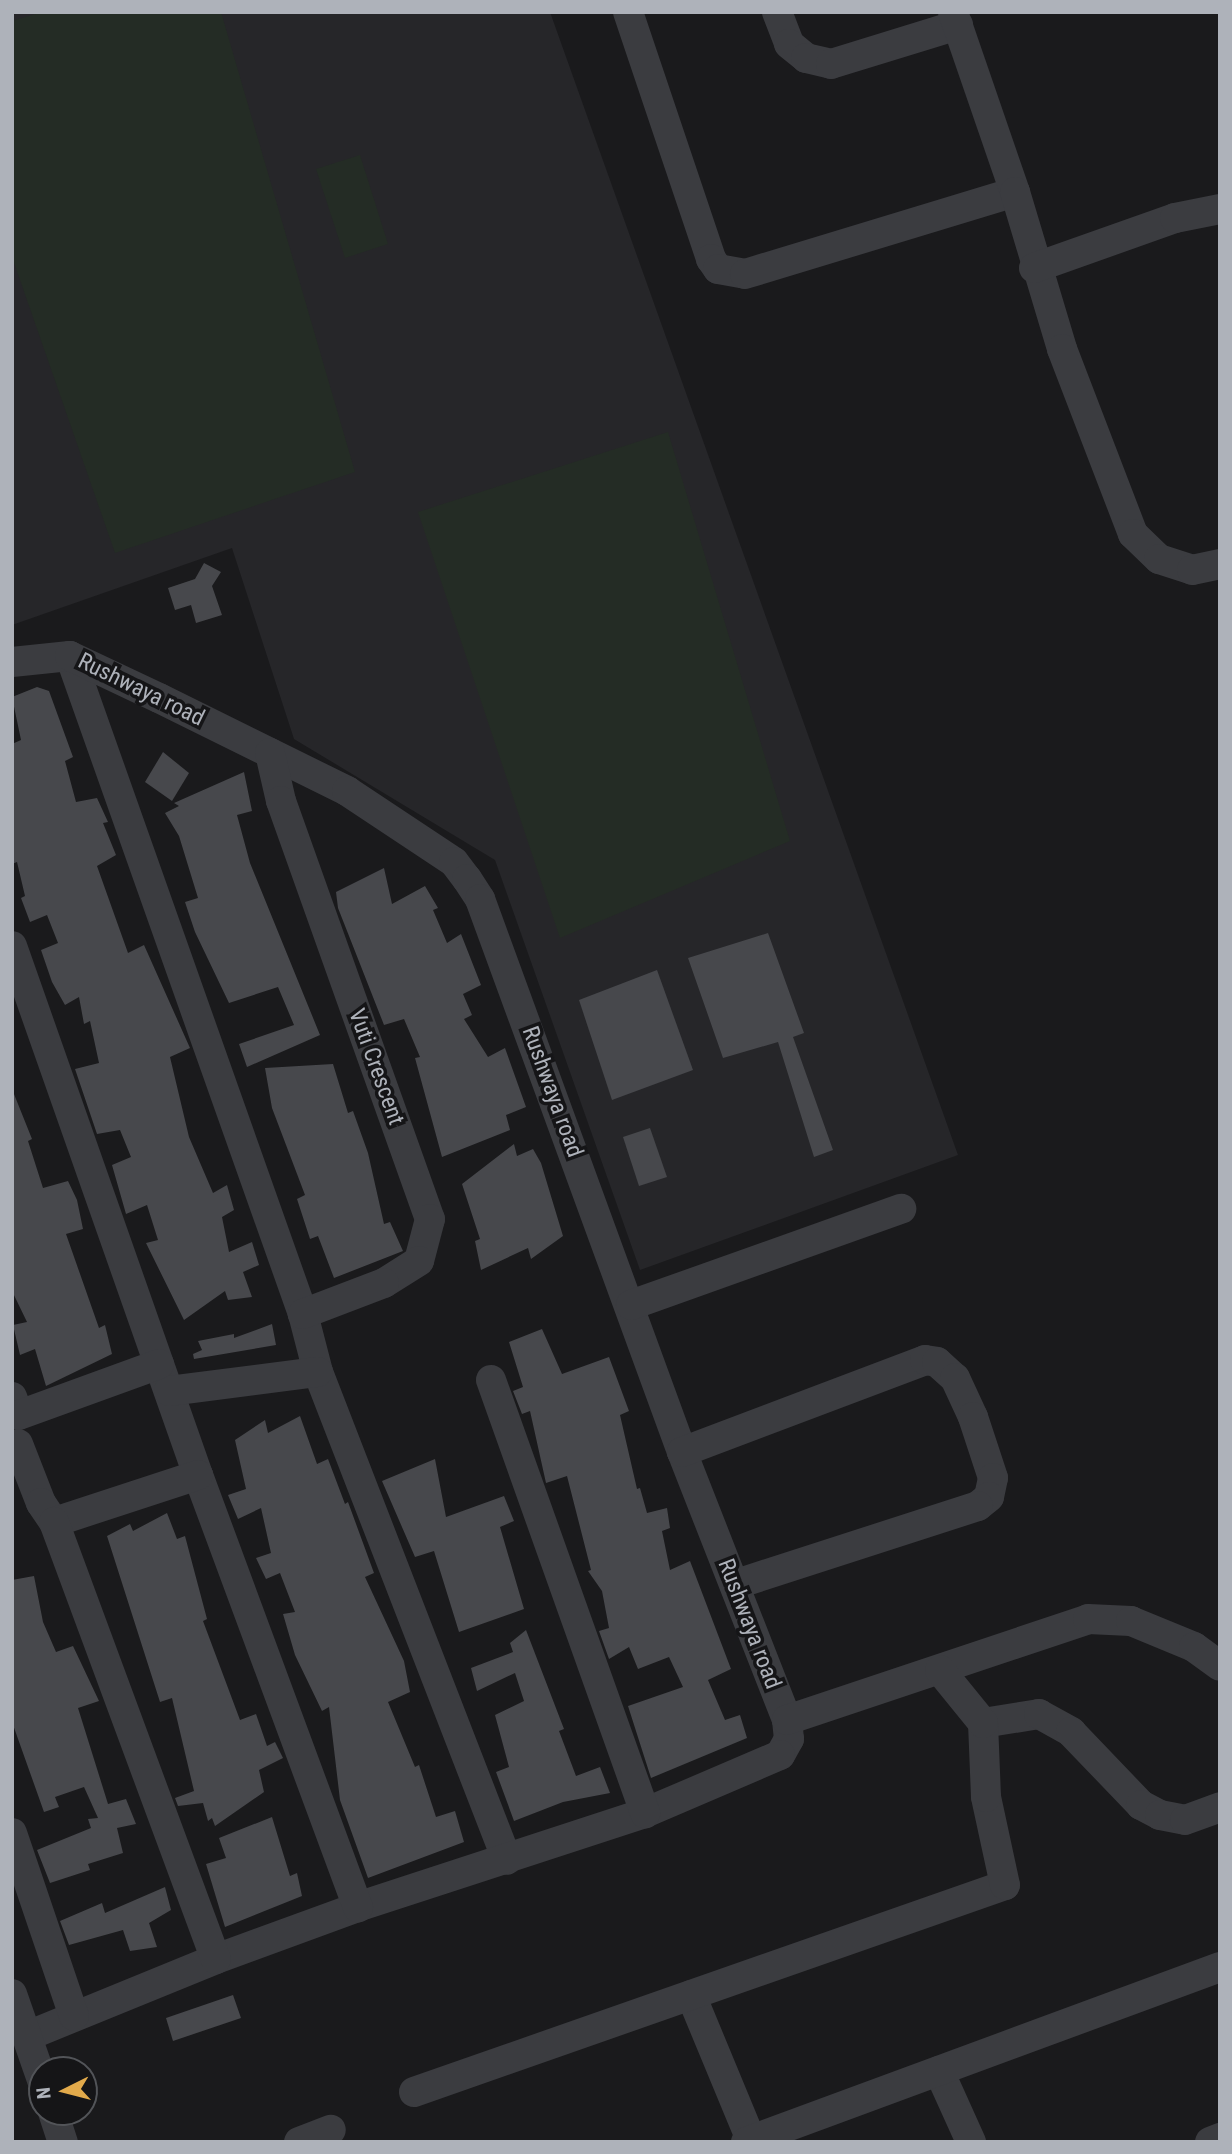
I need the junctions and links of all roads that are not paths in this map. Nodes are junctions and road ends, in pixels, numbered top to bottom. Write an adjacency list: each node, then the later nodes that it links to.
1 (628, 12): 4 (street)
2 (777, 12): 3 (street)
3 (955, 19): 4 (street)
4 (1015, 192): 6 (street)
5 (1220, 209): 6 (street)
6 (1034, 268): 7 (street)
7 (1220, 564)
8 (69, 656): 9 (street, Rushwaya road); 10 (street, Rushwaya road); 14 (street)
9 (12, 662)
10 (270, 753): 13 (street, Rushwaya road); 14 (street, Vuti Crescent)
11 (12, 946): 15 (street)
12 (901, 1209): 13 (street)
13 (631, 1305): 21 (street, Rushwaya road)
14 (303, 1314): 16 (street)
15 (159, 1364): 18 (street); 19 (street)
16 (318, 1372): 18 (street); 32 (street)
17 (491, 1380): 30 (street)
18 (169, 1391): 22 (street)
19 (16, 1406): 20 (street)
20 (15, 1446): 23 (street)
21 (682, 1452): 24 (street, Rushwaya road); 24 (street)
22 (198, 1475): 23 (street); 33 (street)
23 (36, 1507): 34 (street)
24 (734, 1585): 27 (street, Rushwaya road)
25 (1220, 1666): 26 (street)
26 (940, 1670): 27 (street); 28 (street)
27 (787, 1720): 30 (street)
28 (982, 1723): 29 (street); 36 (street)
29 (1220, 1807)
30 (645, 1813): 32 (street)
31 (12, 1833): 38 (street)
32 (507, 1860): 33 (street)
33 (358, 1907): 34 (street)
34 (216, 1959): 38 (street)
35 (1220, 1967): 40 (street)
36 (691, 1995): 41 (street); 44 (street)
37 (18, 2014): 38 (street); 39 (street)
38 (75, 2016)
39 (33, 2056)
40 (939, 2071): 44 (street); 46 (street)
41 (414, 2092)
42 (331, 2130): 45 (street)
43 (1220, 2138): 47 (street)
44 (748, 2141)
45 (299, 2142)
46 (971, 2142)
47 (1210, 2142)

